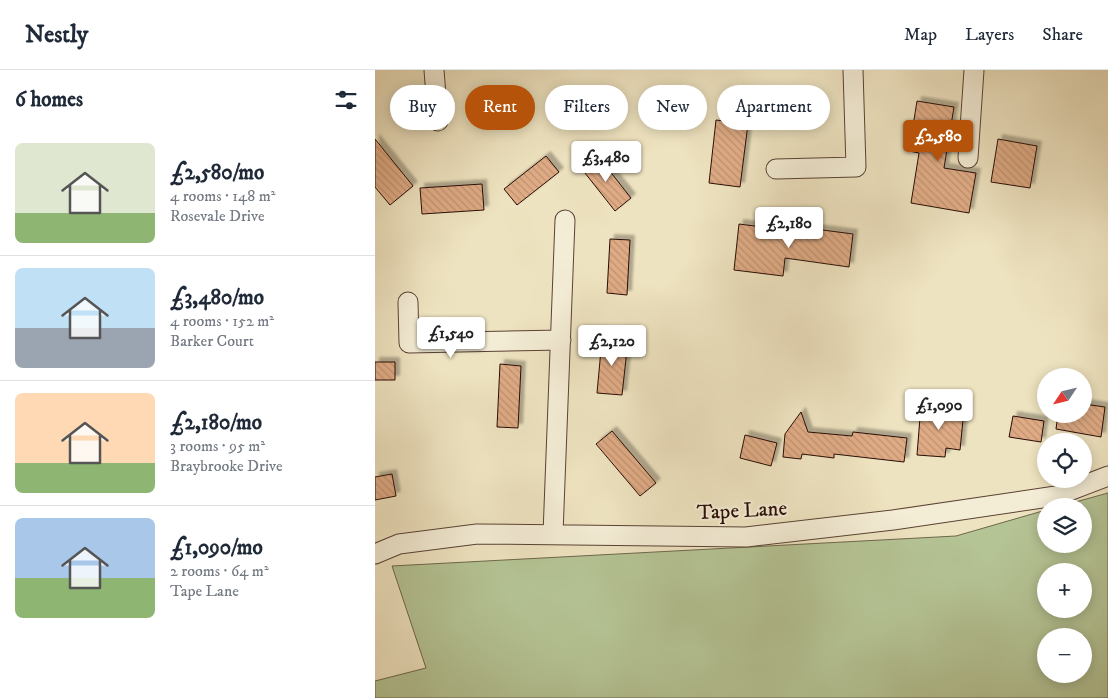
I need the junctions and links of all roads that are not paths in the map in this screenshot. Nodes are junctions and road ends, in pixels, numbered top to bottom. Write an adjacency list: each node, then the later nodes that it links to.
1 (434, 70): 4 (street)
2 (853, 70): 6 (street)
3 (974, 70): 5 (street)
4 (435, 85)
5 (968, 158)
6 (776, 170)
7 (565, 220): 9 (street)
8 (408, 302): 9 (street)
9 (561, 340): 11 (street)
10 (1108, 476): 11 (street, Tape Lane)
11 (553, 534): 12 (street, Tape Lane)
12 (375, 554)

